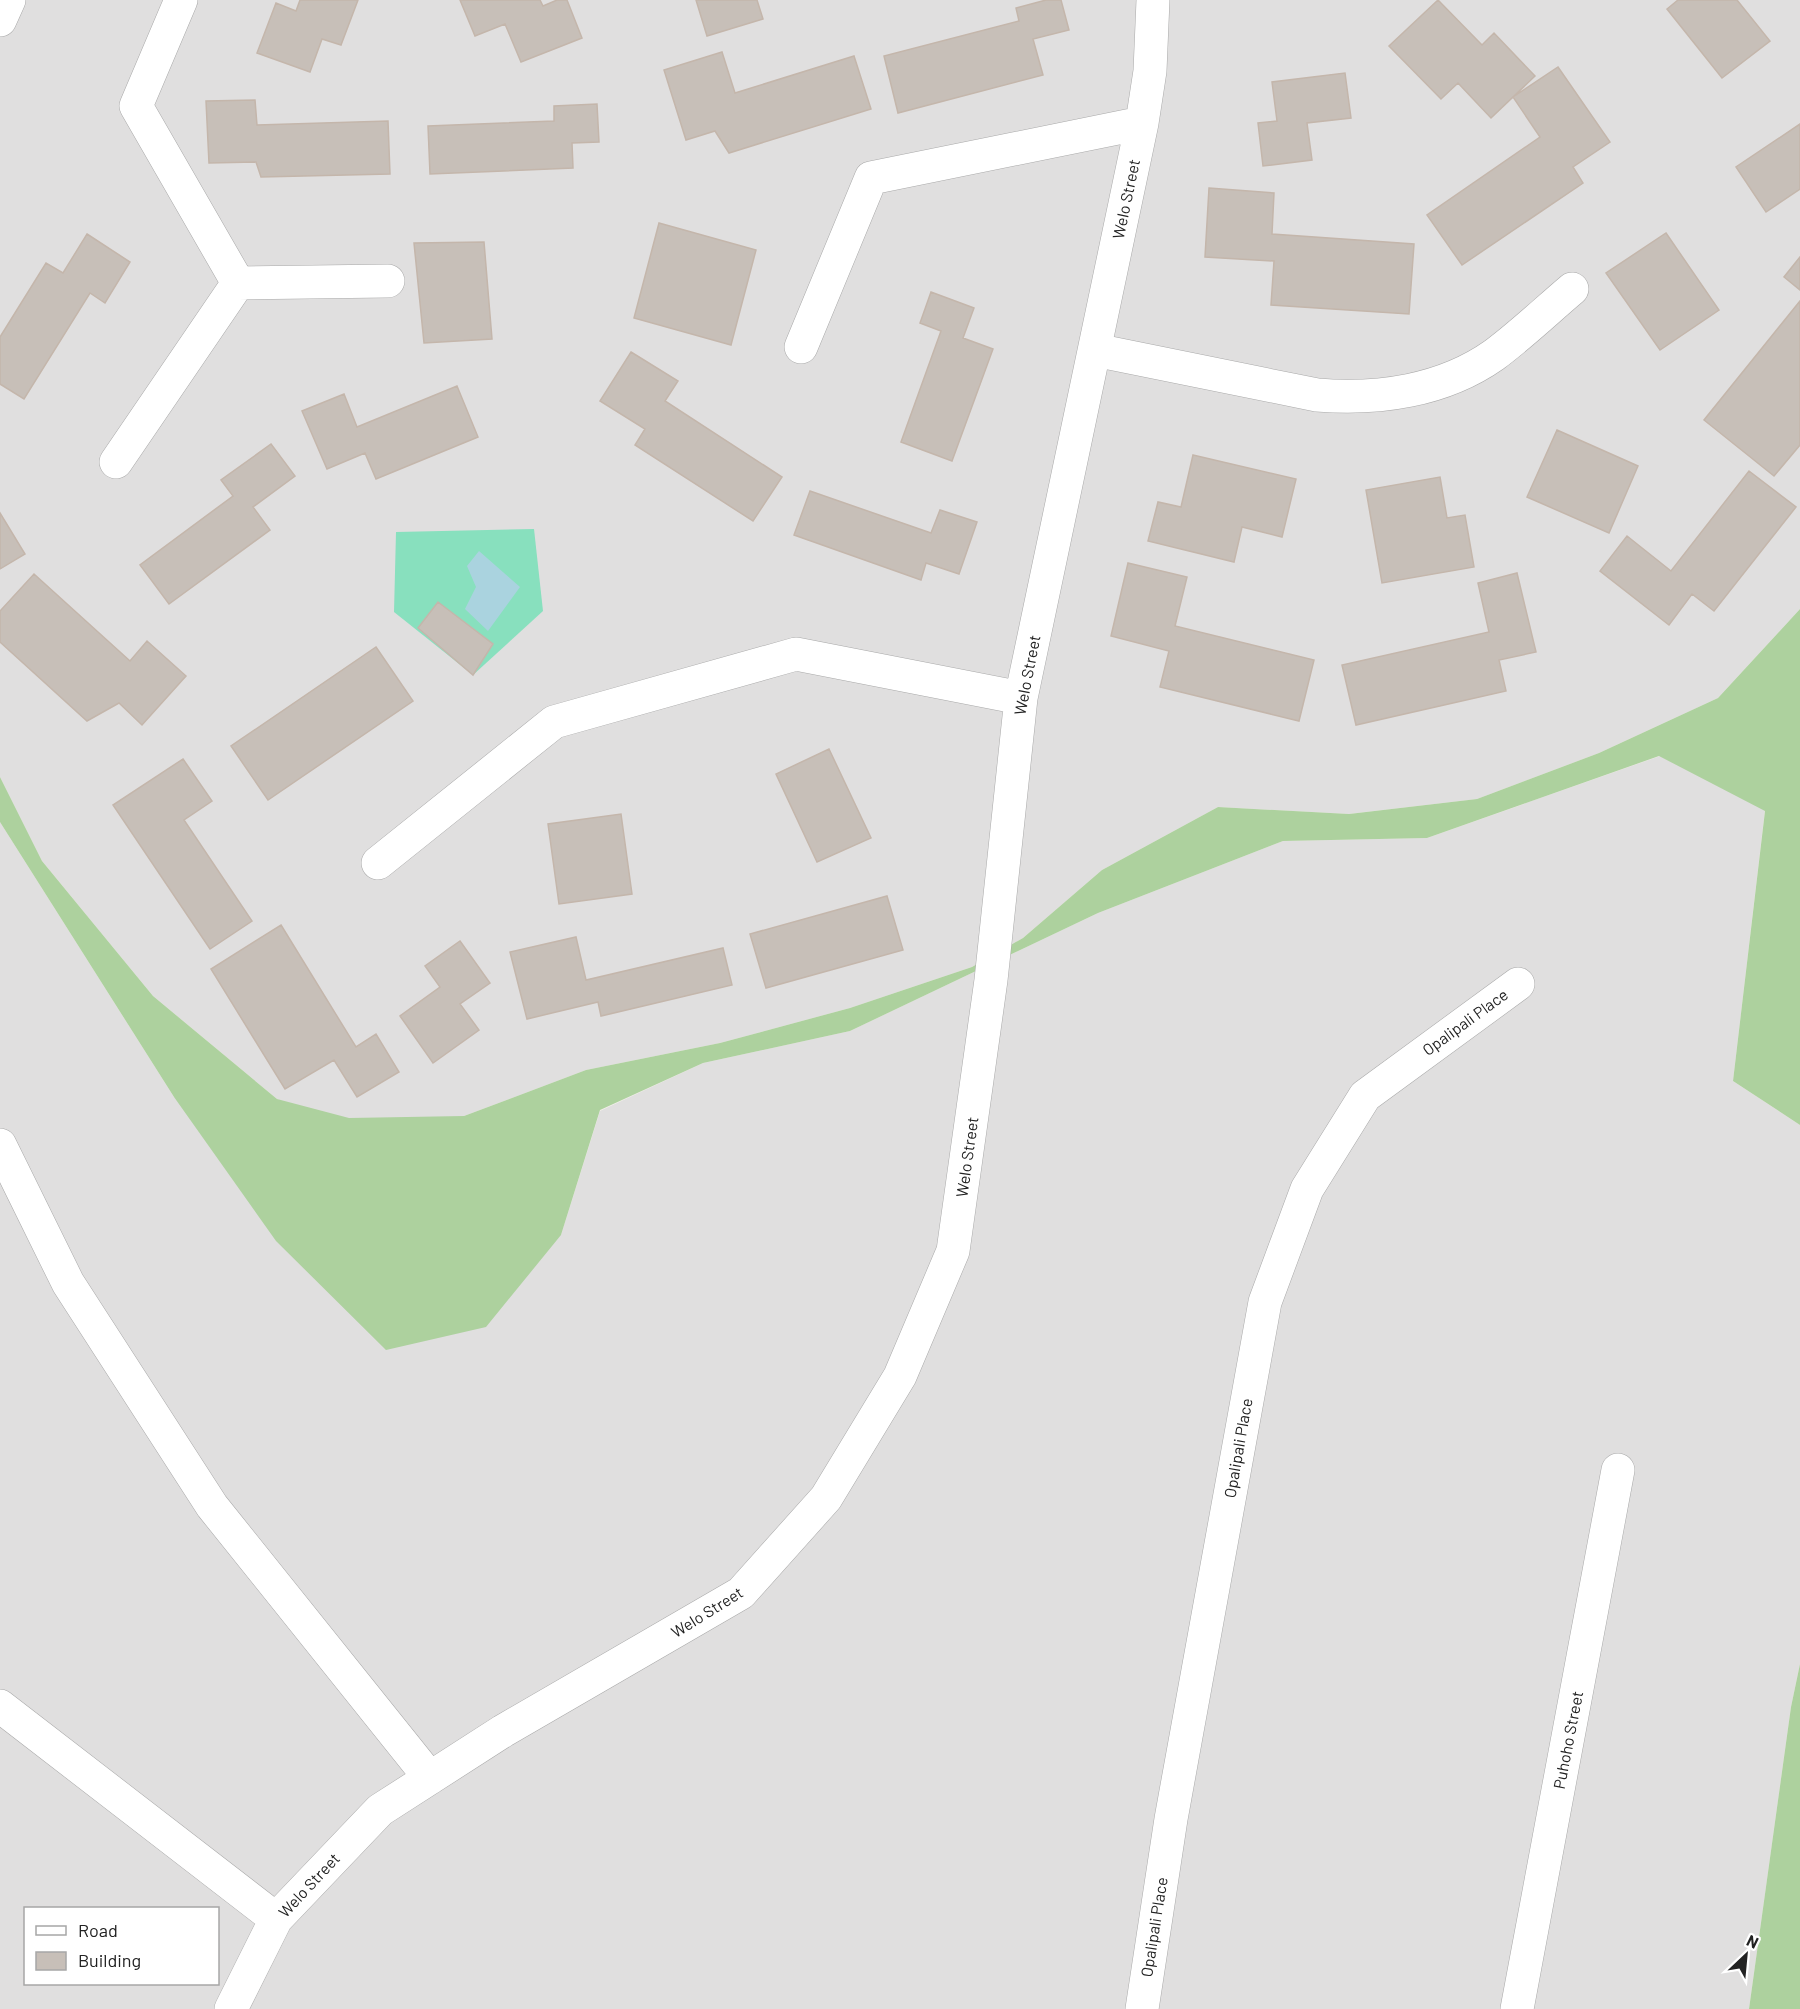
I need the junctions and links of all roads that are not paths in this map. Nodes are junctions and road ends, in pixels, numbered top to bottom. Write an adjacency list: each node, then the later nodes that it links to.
1 (9, 0): 4 (street)
2 (181, 0): 7 (street)
3 (1153, 0): 5 (street, Welo Street)
4 (0, 20)
5 (1142, 123): 9 (street); 10 (street, Welo Street)
6 (388, 281): 7 (street)
7 (238, 283): 11 (street)
8 (1572, 289): 10 (street)
9 (801, 347)
10 (1095, 350): 12 (street, Welo Street)
11 (116, 462)
12 (1021, 698): 13 (street); 18 (street, Welo Street)
13 (378, 863)
14 (1518, 984): 21 (street, Opalipali Place)
15 (0, 1145): 18 (street)
16 (1618, 1470): 22 (street, Puhoho Street)
17 (0, 1706): 19 (street)
18 (430, 1778): 19 (street, Welo Street)
19 (276, 1919): 20 (street, Welo Street)
20 (231, 2009)
21 (1142, 2009)
22 (1517, 2009)

